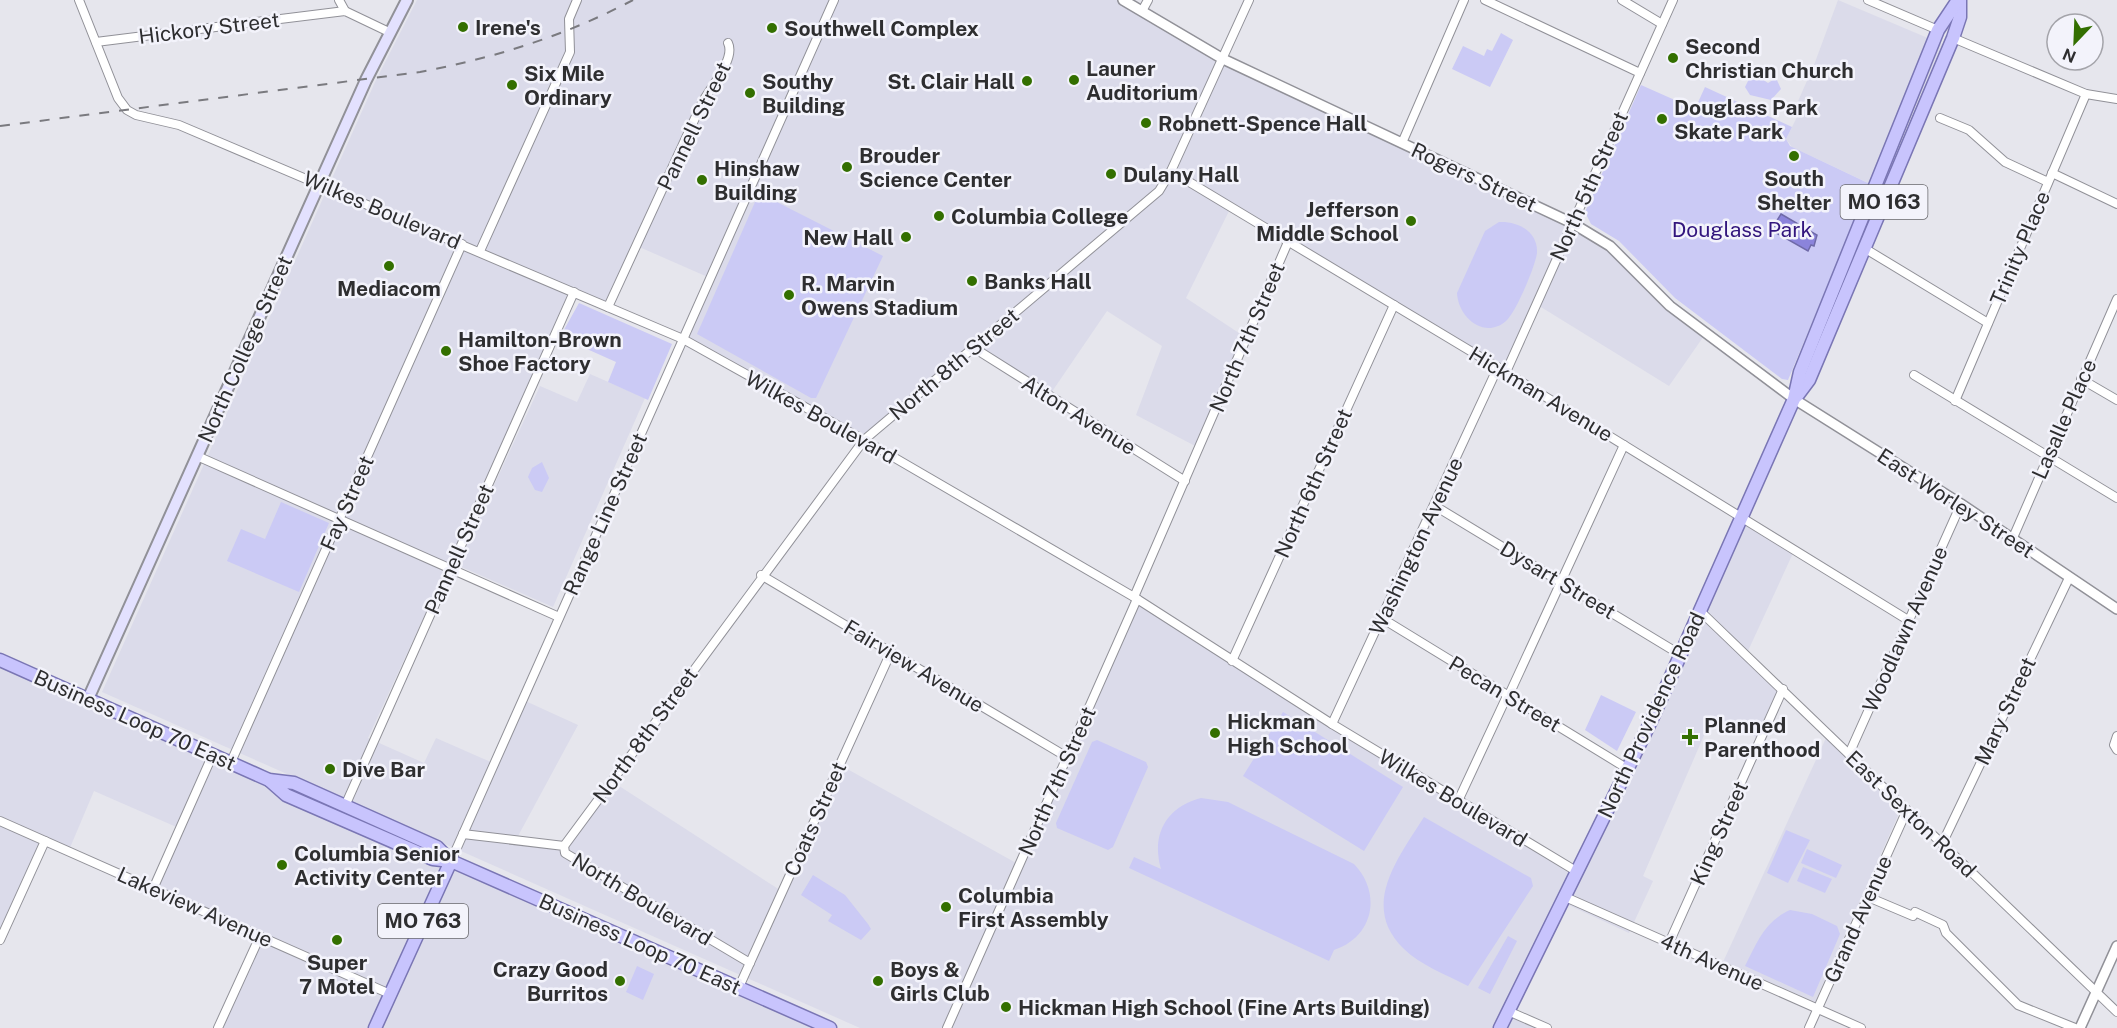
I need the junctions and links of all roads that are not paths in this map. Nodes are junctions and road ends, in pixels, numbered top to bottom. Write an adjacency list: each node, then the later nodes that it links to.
1 (79, 0): 21 (street, Wilkes Boulevard)
2 (339, 0): 15 (street)
3 (406, 0): 19 (main road, North College Street)
4 (577, 0): 39 (street)
5 (834, 0): 45 (street, Range Line Street)
6 (1123, 0): 16 (street, Rogers Street)
7 (1148, 0): 16 (street)
8 (1249, 0): 23 (street, North 8th Street)
9 (1464, 0): 29 (street)
10 (1485, 0): 24 (street)
11 (1623, 0): 17 (street)
12 (1673, 0): 17 (street, North 5th Street)
13 (1868, 0): 18 (street)
14 (1957, 2): 18 (main road, North Providence Road / MO 163); 20 (main road)
15 (345, 11): 19 (street); 21 (street, Hickory Street)
16 (1142, 12): 23 (street, Rogers Street)
17 (1662, 24): 24 (street, North 5th Street)
18 (1938, 30): 25 (main road); 51 (main road, North Providence Road / MO 163)
19 (389, 32): 33 (main road, North College Street)
20 (1953, 38): 25 (main road, North Providence Road / MO 163); 26 (street)
21 (96, 42): 33 (street, Wilkes Boulevard)
22 (728, 43): 43 (street, Pannell Street)
23 (1223, 59): 29 (street, Rogers Street); 30 (street, North 8th Street)
24 (1640, 73): 35 (street, North 5th Street)
25 (1936, 78): 38 (main road, North Providence Road / MO 163)
26 (2086, 94): 27 (street); 31 (street, Trinity Place)
27 (2117, 99)
28 (1940, 118): 32 (street)
29 (1402, 143): 35 (street, Rogers Street)
30 (1171, 171): 36 (street, Hickman Avenue); 46 (street, North 8th Street)
31 (2052, 173): 32 (street, Trinity Place); 34 (street)
32 (2048, 182): 44 (street, Trinity Place)
33 (319, 183): 37 (street, Wilkes Boulevard); 56 (main road, North College Street)
34 (2117, 204)
35 (1572, 223): 48 (street, North 5th Street); 51 (street, Rogers Street)
36 (1288, 242): 42 (street, Hickman Avenue); 58 (street, North 7th Street)
37 (462, 244): 39 (street, Wilkes Boulevard); 63 (street, Fay Street)
38 (1864, 248): 44 (street); 51 (main road, North Providence Road / MO 163)
39 (480, 251): 40 (street, Wilkes Boulevard)
40 (574, 292): 43 (street, Wilkes Boulevard); 65 (street, Pannell Street)
41 (2117, 299): 50 (street, Lasalle Place)
42 (1394, 305): 47 (street, Hickman Avenue); 78 (street, North 6th Street)
43 (608, 307): 45 (street, Wilkes Boulevard)
44 (1988, 323): 53 (street, Trinity Place)
45 (683, 339): 54 (street, Wilkes Boulevard); 72 (street, Range Line Street)
46 (974, 348): 54 (street, North 8th Street); 58 (street, Alton Avenue)
47 (1498, 367): 48 (street, Hickman Avenue); 61 (street, Washington Avenue)
48 (1506, 372): 55 (street, Hickman Avenue)
49 (1914, 375): 53 (street)
50 (2081, 379): 52 (street); 57 (street, Lasalle Place)
51 (1794, 399): 60 (street, East Worley Street); 62 (main road, North Providence Road / MO 163)
52 (2117, 400)
53 (1954, 401): 57 (street)
54 (864, 440): 66 (street, North 8th Street); 69 (street, Wilkes Boulevard)
55 (1624, 445): 62 (street, Hickman Avenue); 68 (street)
56 (197, 456): 63 (street); 81 (main road, North College Street)
57 (2048, 456): 59 (street); 64 (street, Lasalle Place)
58 (1185, 481): 69 (street, North 7th Street)
59 (2117, 498)
60 (1960, 504): 64 (street, East Worley Street); 74 (street, Woodlawn Avenue)
61 (1436, 506): 68 (street, Dysart Street); 73 (street, Washington Avenue)
62 (1742, 516): 71 (main road, North Providence Road / MO 163); 74 (street, Hickman Avenue)
63 (340, 518): 65 (street); 88 (street, Fay Street)
64 (2012, 540): 67 (street, East Worley Street)
65 (450, 568): 72 (street); 92 (street, Pannell Street)
66 (761, 575): 75 (street, Fairview Avenue); 98 (street, North 8th Street)
67 (2068, 579): 70 (street, East Worley Street); 97 (street, Mary Street)
68 (1560, 582): 76 (street, Dysart Street); 80 (street)
69 (1136, 598): 78 (street, Wilkes Boulevard); 87 (street, North 7th Street)
70 (2117, 609)
71 (1700, 611): 76 (main road, North Providence Road / MO 163); 79 (street, East Sexton Road)
72 (559, 617): 95 (street, Range Line Street)
73 (1383, 619): 80 (street, Pecan Street); 82 (street, Washington Avenue)
74 (1908, 620): 86 (street, Woodlawn Avenue)
75 (891, 652): 87 (street, Fairview Avenue); 108 (street, Coats Street)
76 (1681, 655): 89 (main road, North Providence Road / MO 163)
77 (0, 660): 81 (main road, Business Loop 70 East)
78 (1233, 661): 82 (street, Wilkes Boulevard)
79 (1783, 690): 86 (street, East Sexton Road); 106 (street, King Street)
80 (1508, 696): 89 (street, Pecan Street); 91 (street)
81 (88, 699): 85 (main road, Business Loop 70 East)
82 (1332, 724): 91 (street, Wilkes Boulevard)
83 (2117, 736): 84 (street)
84 (2117, 750)
85 (213, 754): 88 (main road, Business Loop 70 East); 101 (street)
86 (1850, 754): 93 (street, East Sexton Road)
87 (1067, 757): 118 (street, North 7th Street)
88 (231, 762): 90 (main road, Business Loop 70 East)
89 (1628, 769): 100 (main road, North Providence Road / MO 163)
90 (269, 780): 92 (main road, Business Loop 70 East); 99 (main road, Business Loop 70 East)
91 (1458, 801): 100 (street, Wilkes Boulevard)
92 (345, 806): 99 (main road, Business Loop 70 East)
93 (1906, 810): 97 (street, East Sexton Road); 103 (street, Grand Avenue)
94 (0, 821): 96 (street, Lakeview Avenue)
95 (463, 834): 98 (street, North Boulevard); 99 (street, Range Line Street)
96 (45, 841): 101 (street, Lakeview Avenue); 105 (street)
97 (1942, 844): 110 (street, East Sexton Road)
98 (564, 846): 108 (street, North Boulevard)
99 (451, 861): 109 (main road, Business Loop 70 East); 111 (main road, Range Line Street / MO 763)
100 (1576, 872): 102 (main road, North Providence Road / MO 163)
101 (153, 889): 104 (street, Lakeview Avenue)
102 (1563, 897): 106 (street, 4th Avenue); 113 (main road, North Providence Road / MO 163)
103 (1868, 897): 112 (street, Grand Avenue); 123 (street)
104 (260, 936): 111 (street, Lakeview Avenue); 115 (street)
105 (0, 940)
106 (1670, 943): 112 (street, 4th Avenue)
107 (2117, 946): 110 (street)
108 (750, 963): 109 (street, Coats Street)
109 (739, 987): 117 (main road, Business Loop 70 East)
110 (2096, 993): 114 (street, East Sexton Road); 123 (street)
111 (390, 994): 116 (main road, Range Line Street / MO 763)
112 (1818, 1009): 121 (street, Grand Avenue); 122 (street, 4th Avenue)
113 (1508, 1011): 119 (main road, North Providence Road / MO 163); 120 (street)
114 (2117, 1012)
115 (218, 1028)
116 (375, 1028)
117 (830, 1028)
118 (947, 1028)
119 (1500, 1028)
120 (1547, 1028)
121 (1809, 1028)
122 (1861, 1028)
123 (2077, 1028)

